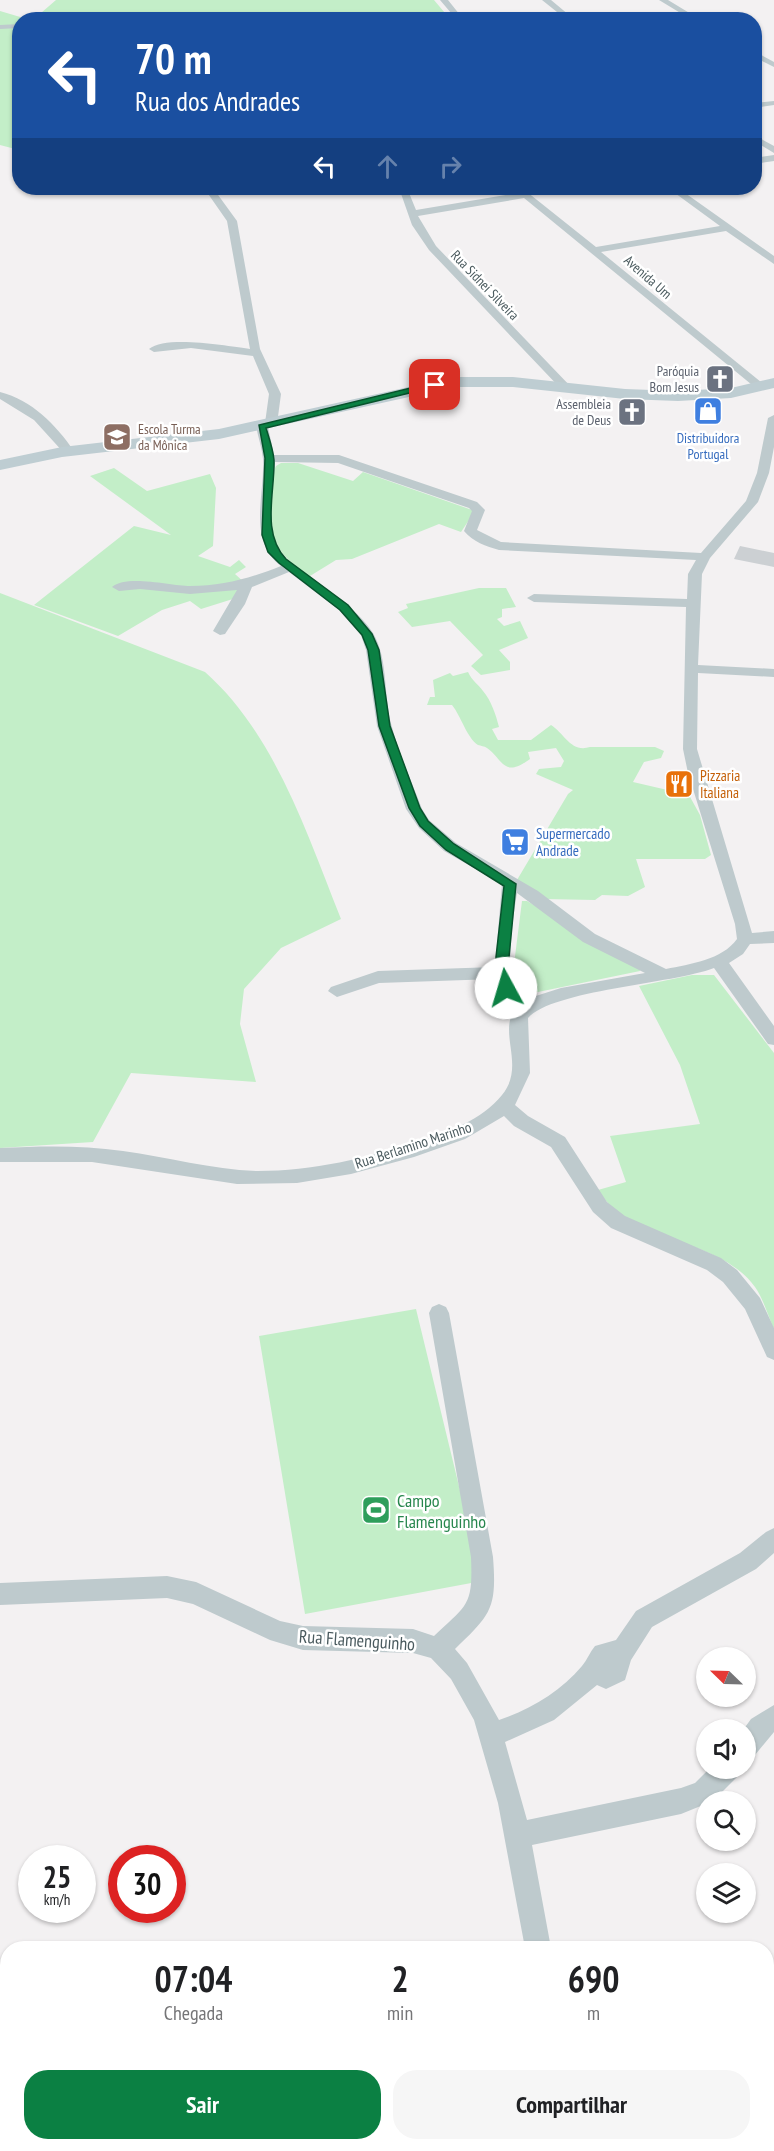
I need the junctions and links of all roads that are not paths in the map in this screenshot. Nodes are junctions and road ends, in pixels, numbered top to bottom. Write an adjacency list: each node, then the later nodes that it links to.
1 (444, 0): 4 (street)
2 (546, 0): 5 (street)
3 (663, 0): 6 (street)
4 (454, 12)
5 (562, 12)
6 (684, 12)
7 (214, 195): 17 (street)
8 (405, 195): 12 (street, Rua Sidnei Silveira)
9 (502, 195): 12 (street)
10 (526, 195): 14 (street, Avenida Um)
11 (682, 195): 13 (street)
12 (412, 214): 19 (street, Rua Sidnei Silveira)
13 (726, 228): 14 (street); 15 (street)
14 (596, 250): 18 (street, Avenida Um)
15 (774, 261)
16 (154, 350): 17 (street)
17 (257, 353): 22 (street)
18 (767, 385): 19 (street)
19 (567, 389): 22 (street)
20 (0, 395): 23 (street)
21 (774, 418): 26 (street)
22 (266, 425): 23 (street); 24 (street)
23 (68, 451): 25 (street)
24 (269, 458): 26 (street); 27 (street)
25 (0, 465)
26 (704, 557): 31 (street)
27 (291, 567): 28 (street); 35 (street)
28 (246, 585): 29 (street); 32 (street)
29 (119, 587)
30 (534, 598): 31 (street)
31 (693, 603): 33 (street)
32 (220, 631)
33 (692, 669): 34 (street); 36 (street)
34 (774, 673)
35 (510, 884): 39 (street); 40 (street)
36 (744, 931): 37 (street); 38 (street)
37 (774, 937)
38 (718, 961): 40 (street); 43 (street)
39 (505, 973): 41 (street); 42 (street)
40 (662, 974): 42 (street)
41 (337, 991)
42 (524, 1009): 44 (street, Rua Berlamino Marinho)
43 (774, 1039)
44 (505, 1107): 45 (street, Rua Berlamino Marinho); 47 (street)
45 (0, 1155)
46 (439, 1313): 50 (street)
47 (774, 1351)
48 (774, 1539): 53 (street)
49 (0, 1593): 50 (street, Rua Flamenguinho)
50 (438, 1649): 53 (street)
51 (774, 1717): 52 (street)
52 (756, 1733)
53 (490, 1735): 55 (street)
54 (717, 1779): 55 (street)
55 (517, 1835): 56 (street)
56 (537, 1941)

